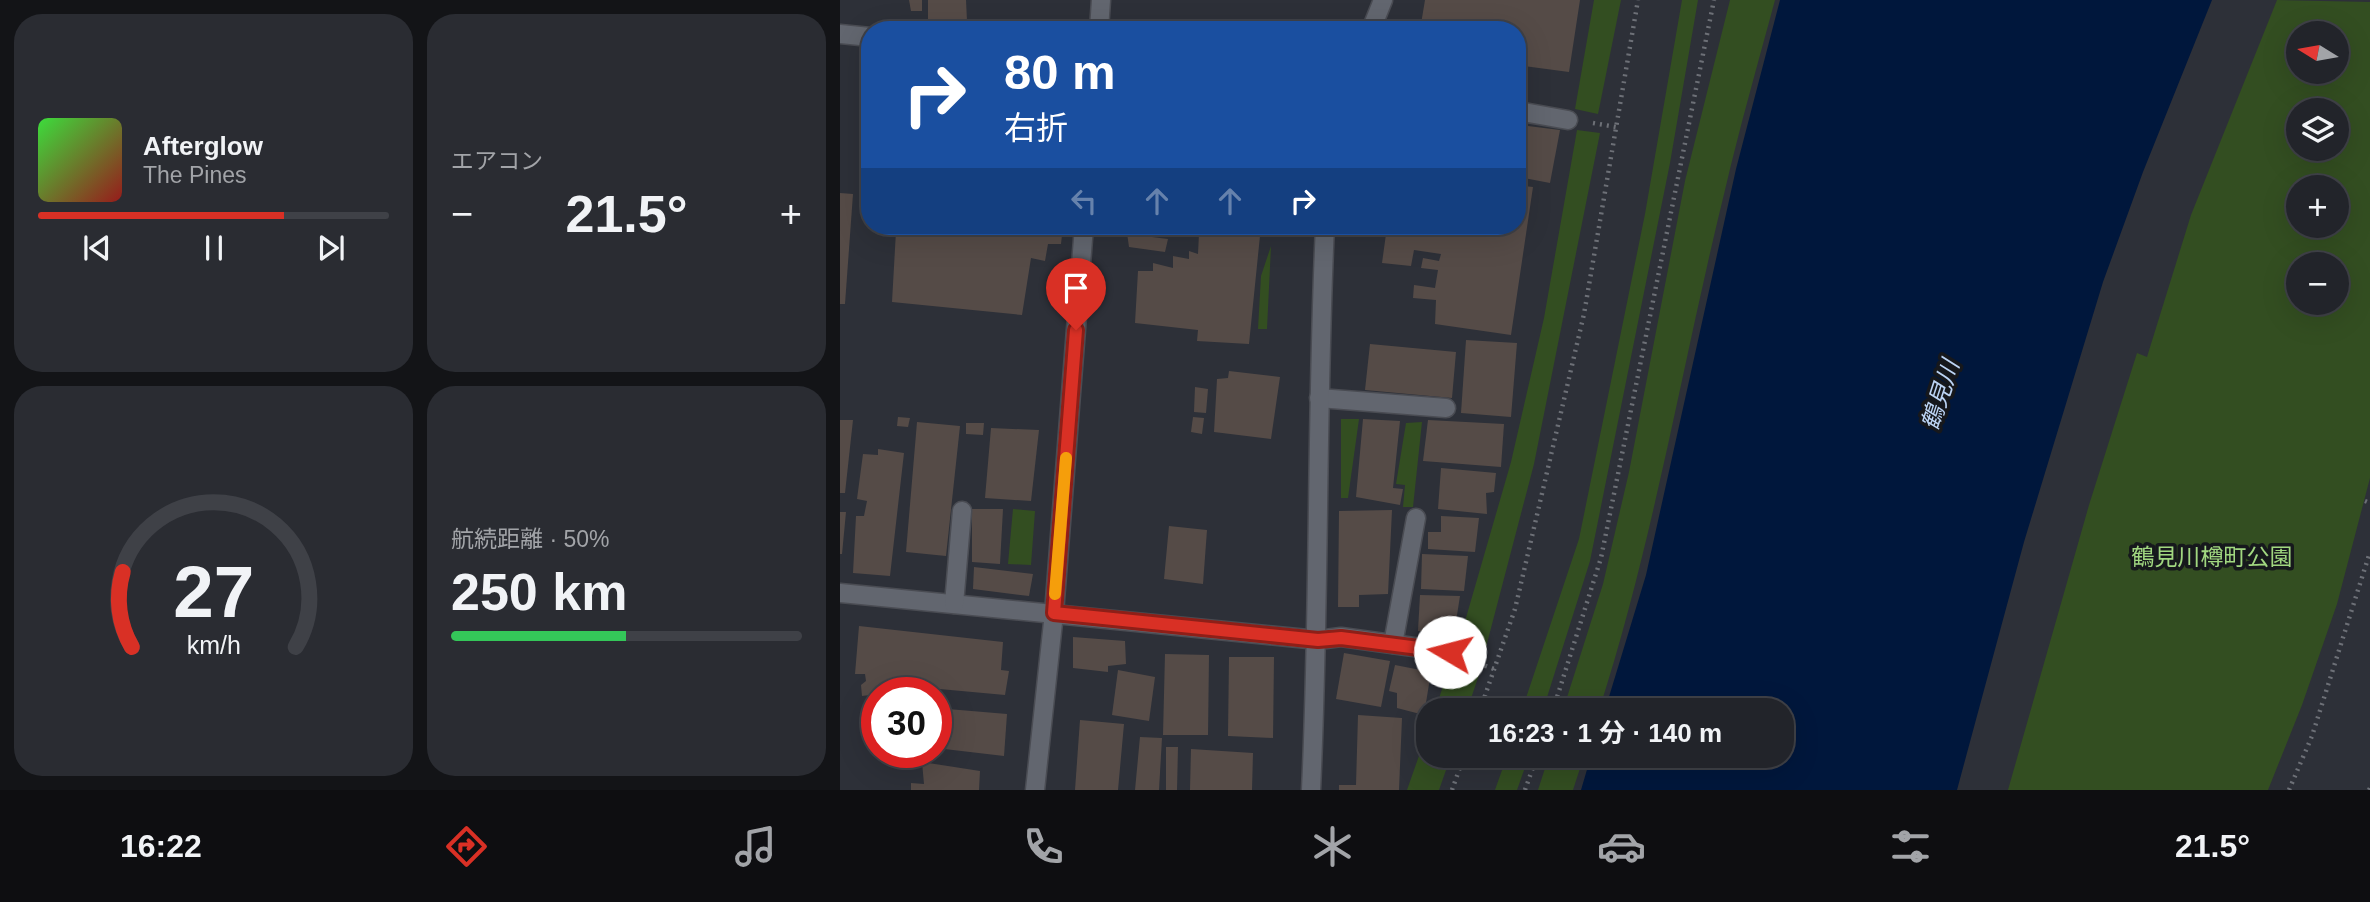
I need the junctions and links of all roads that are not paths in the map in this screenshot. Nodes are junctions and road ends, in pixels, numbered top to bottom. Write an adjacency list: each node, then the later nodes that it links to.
1 (1101, 0): 3 (street)
2 (1383, 0): 4 (street)
3 (1100, 21)
4 (1375, 21)
5 (840, 34): 6 (street)
6 (861, 36)
7 (1526, 113): 8 (street)
8 (1568, 120)
9 (1083, 235): 17 (street)
10 (1325, 235): 11 (street)
11 (1319, 398): 12 (street); 18 (street)
12 (1446, 408)
13 (962, 511): 16 (street)
14 (1416, 518): 19 (street)
15 (840, 593): 16 (street)
16 (954, 604): 17 (street)
17 (1054, 613): 18 (street); 21 (street)
18 (1318, 640): 19 (street); 22 (street)
19 (1393, 644): 20 (street)
20 (1450, 652)
21 (1035, 790)
22 (1311, 790)

